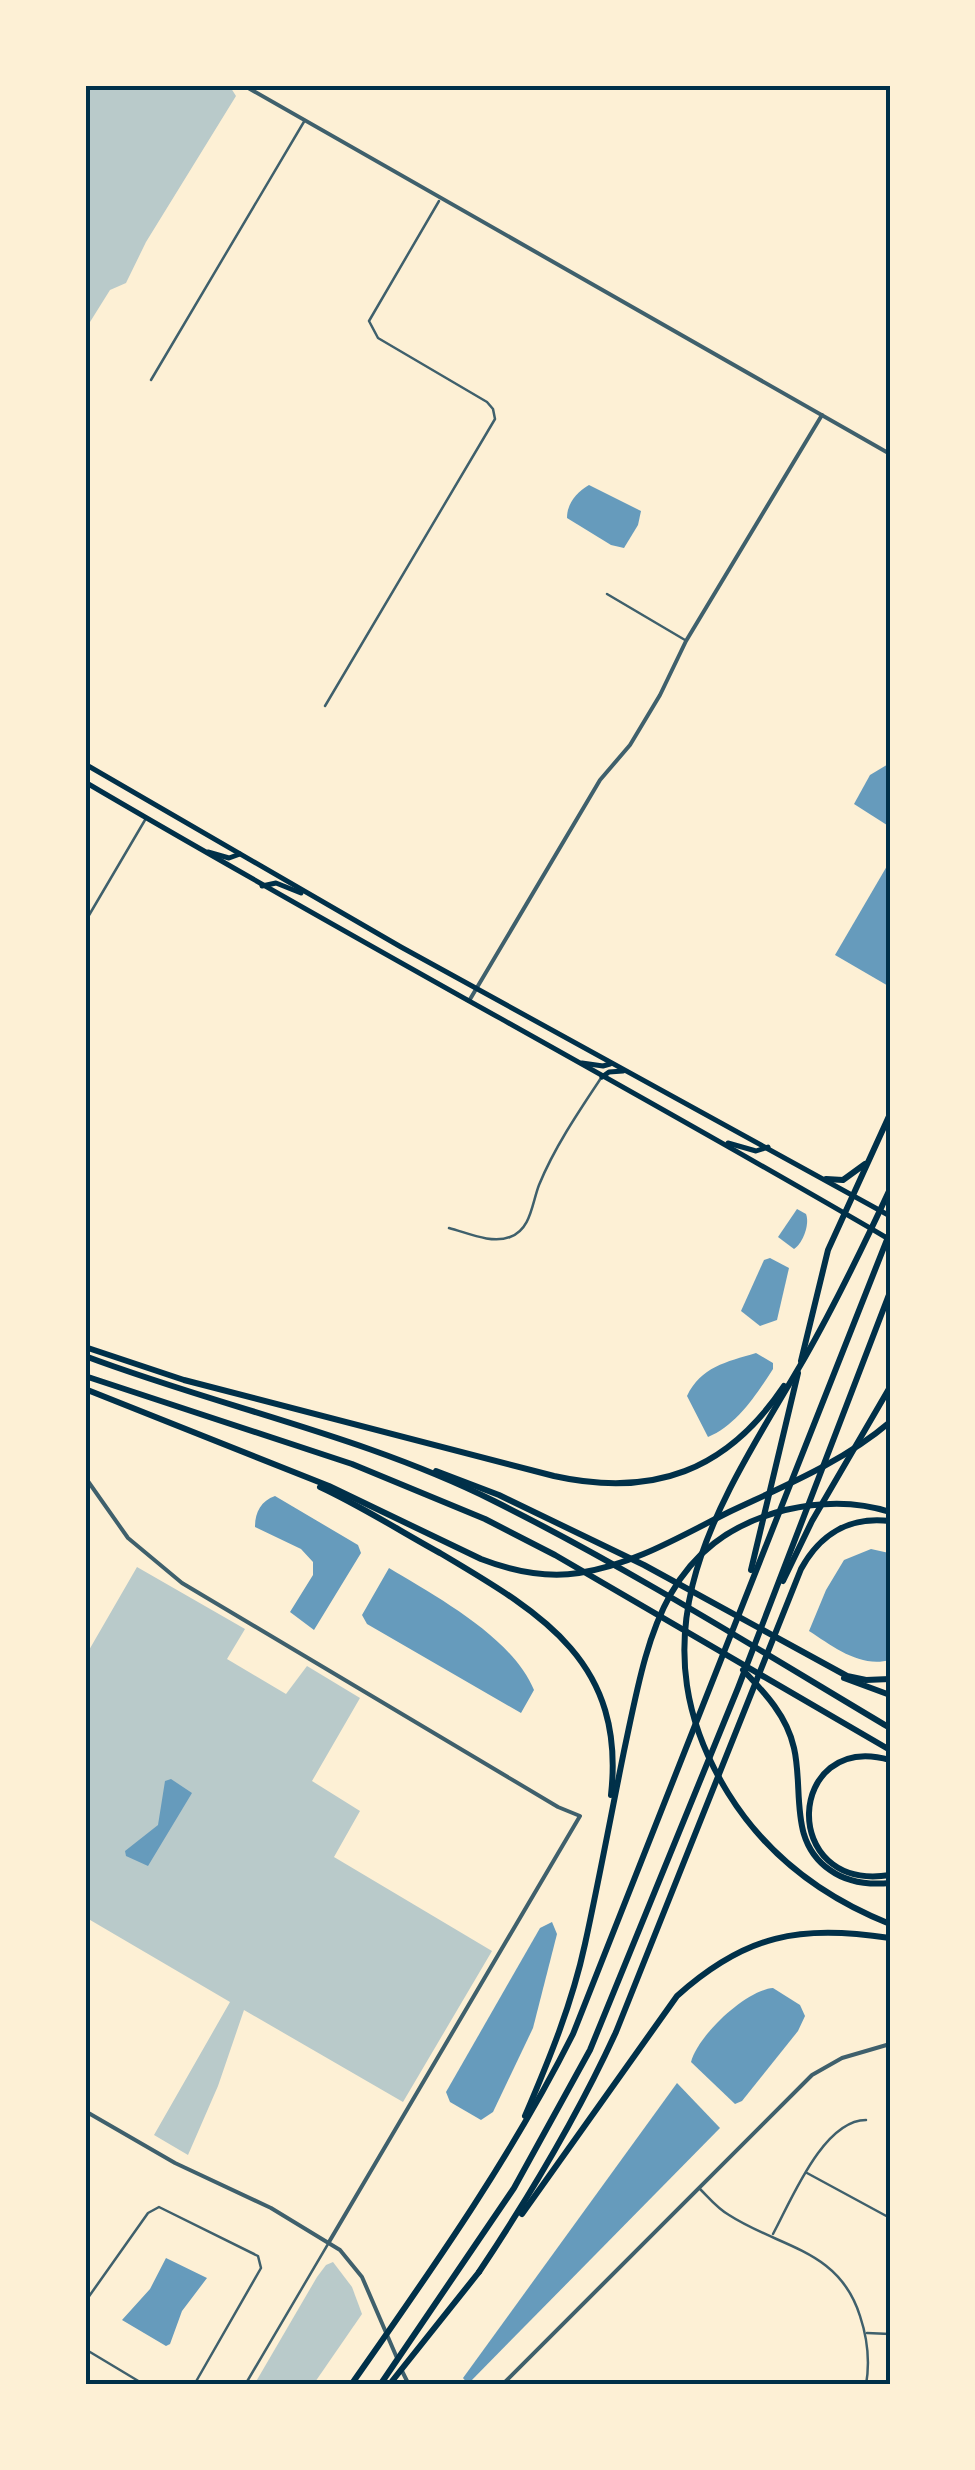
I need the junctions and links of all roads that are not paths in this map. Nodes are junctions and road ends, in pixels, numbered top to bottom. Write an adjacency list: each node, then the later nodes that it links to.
1 (243, 85): 2 (street)
2 (306, 119): 3 (street); 4 (street)
3 (440, 199): 5 (street); 9 (street)
4 (151, 380)
5 (822, 415): 6 (street); 8 (street)
6 (890, 454)
7 (607, 594): 8 (street)
8 (686, 641): 18 (street)
9 (325, 706)
10 (85, 764): 14 (highway)
11 (85, 782): 12 (highway)
12 (146, 818): 13 (highway); 17 (street)
13 (196, 848): 14 (highway); 15 (highway)
14 (240, 854): 16 (highway)
15 (262, 886): 16 (highway); 19 (highway)
16 (318, 899): 18 (highway)
17 (85, 922)
18 (477, 988): 19 (street); 21 (highway)
19 (468, 1003): 20 (highway)
20 (570, 1059): 21 (highway); 23 (highway)
21 (612, 1063): 22 (highway)
22 (626, 1071): 23 (highway); 26 (highway)
23 (602, 1076): 25 (highway); 33 (street)
24 (890, 1114): 27 (highway)
25 (716, 1139): 26 (highway); 31 (highway)
26 (768, 1147): 28 (highway)
27 (869, 1160): 28 (highway); 30 (highway)
28 (826, 1179): 30 (highway)
29 (889, 1191): 36 (highway)
30 (854, 1196): 31 (highway); 32 (highway)
31 (844, 1212): 34 (highway); 48 (highway)
32 (890, 1216)
33 (449, 1228)
34 (890, 1236): 48 (highway)
35 (890, 1292): 49 (highway)
36 (818, 1335): 37 (highway); 60 (highway)
37 (85, 1347)
38 (85, 1356): 44 (highway)
39 (85, 1376): 51 (highway)
40 (890, 1387): 49 (highway)
41 (85, 1390): 43 (highway)
42 (890, 1422): 43 (highway)
43 (250, 1456): 57 (highway)
44 (394, 1459): 50 (highway); 54 (highway)
45 (85, 1478): 70 (street)
46 (890, 1512): 57 (highway)
47 (890, 1521): 71 (highway)
48 (742, 1605): 65 (highway)
49 (764, 1618): 80 (highway)
50 (795, 1650): 52 (highway); 53 (highway)
51 (732, 1658): 55 (highway); 59 (highway)
52 (890, 1679)
53 (890, 1695)
54 (890, 1728)
55 (890, 1750)
56 (890, 1760): 58 (highway)
57 (602, 1857): 65 (highway)
58 (890, 1875)
59 (890, 1883)
60 (890, 1924)
61 (890, 1938): 71 (highway)
62 (890, 2044): 67 (street)
63 (85, 2111): 70 (street)
64 (866, 2120): 66 (street)
65 (514, 2140): 79 (highway)
66 (806, 2172): 68 (street); 69 (street)
67 (699, 2188): 69 (street); 83 (street)
68 (890, 2218)
69 (772, 2236): 73 (street)
70 (330, 2242): 78 (street); 82 (street)
71 (478, 2272): 81 (highway)
72 (85, 2302): 77 (street)
73 (866, 2334): 74 (street); 84 (street)
74 (890, 2334)
75 (85, 2349): 76 (street)
76 (145, 2385)
77 (194, 2385)
78 (246, 2385)
79 (351, 2385)
80 (380, 2385)
81 (390, 2385)
82 (408, 2385)
83 (502, 2385)
84 (866, 2385)

